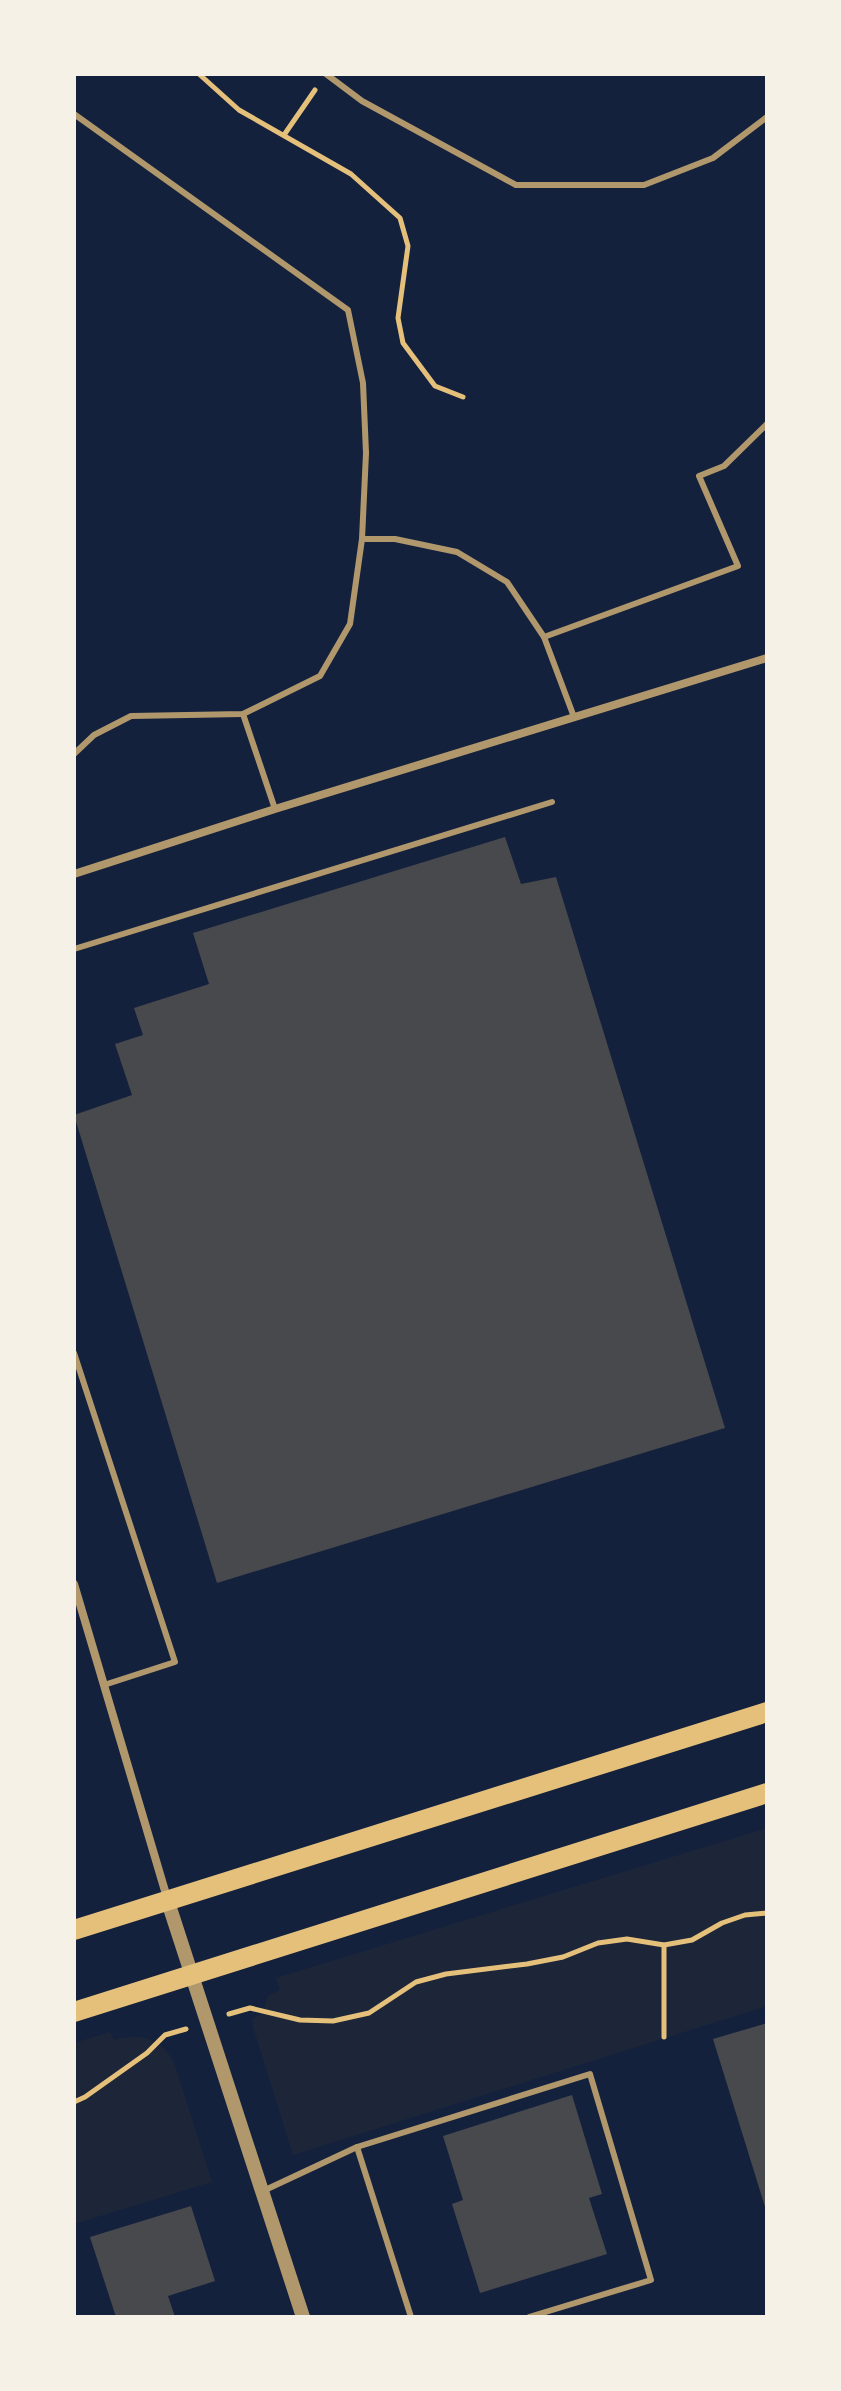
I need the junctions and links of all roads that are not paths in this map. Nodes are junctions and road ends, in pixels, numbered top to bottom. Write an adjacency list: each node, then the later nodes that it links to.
1 (326, 74): 3 (lane)
2 (74, 114): 5 (lane)
3 (767, 117)
4 (767, 424): 6 (lane)
5 (362, 539): 6 (lane); 8 (lane)
6 (544, 637): 9 (lane)
7 (767, 658): 9 (street)
8 (243, 714): 10 (lane); 12 (lane)
9 (574, 717): 12 (street)
10 (74, 754)
11 (552, 802): 14 (lane)
12 (275, 809): 13 (street)
13 (74, 874)
14 (74, 949)
15 (74, 1353): 17 (lane)
16 (74, 1584): 17 (street)
17 (104, 1685): 20 (street)
18 (767, 1712): 20 (main road)
19 (767, 1793): 22 (main road)
20 (168, 1902): 21 (main road); 22 (street)
21 (74, 1930)
22 (191, 1975): 23 (main road); 25 (street)
23 (74, 2012)
24 (357, 2147): 25 (lane); 26 (lane); 28 (lane)
25 (263, 2191): 27 (street)
26 (545, 2315): 29 (lane)
27 (303, 2317)
28 (411, 2317)
29 (529, 2317)

